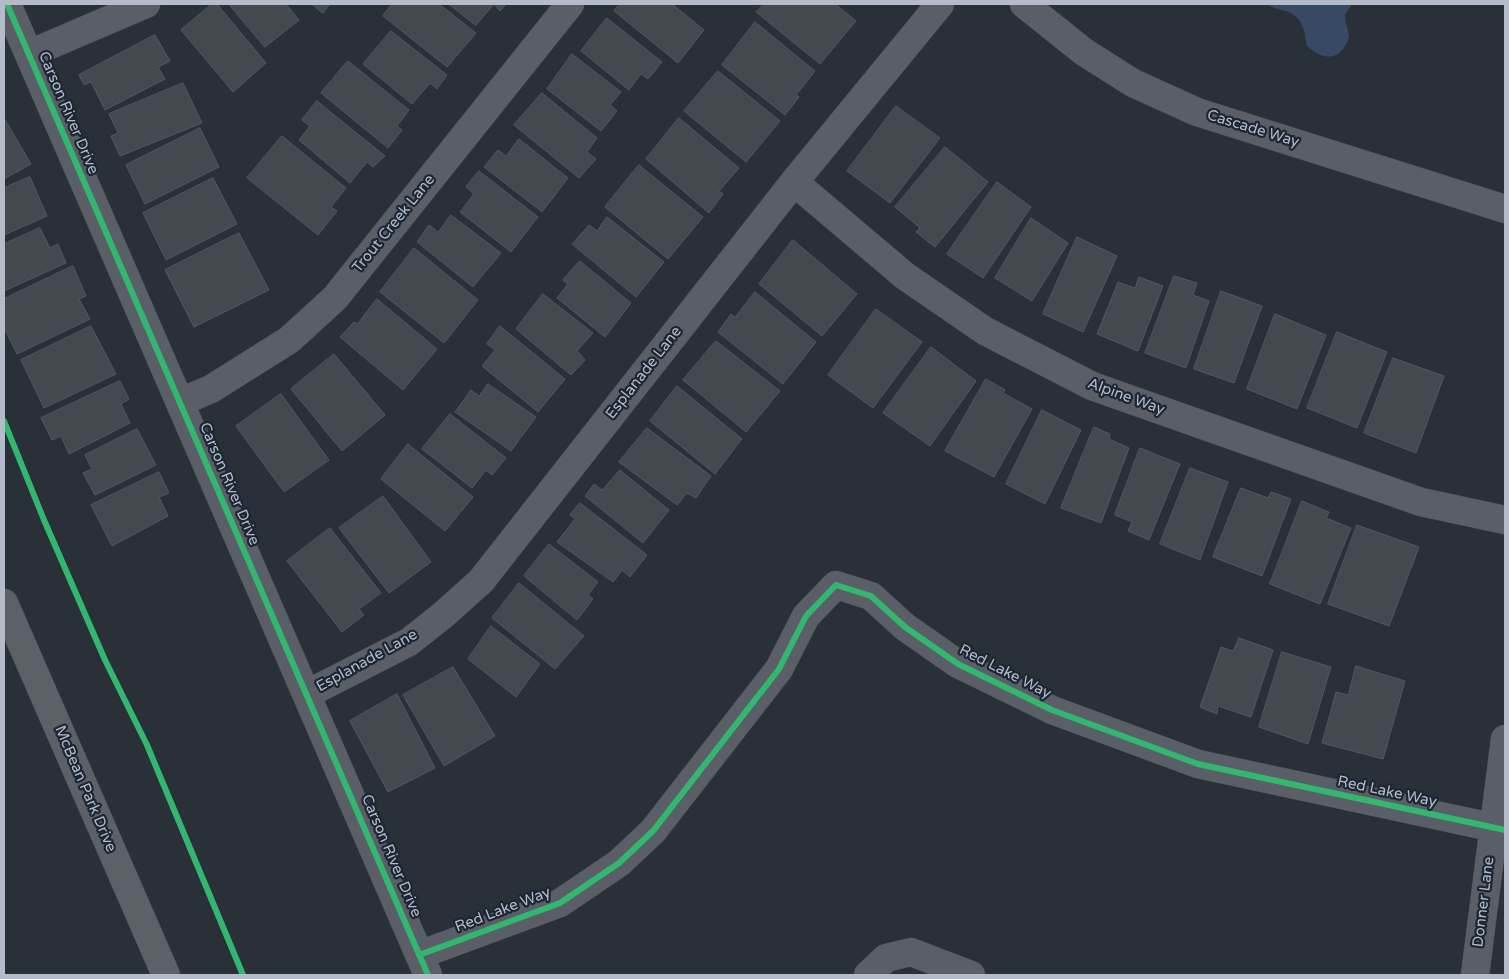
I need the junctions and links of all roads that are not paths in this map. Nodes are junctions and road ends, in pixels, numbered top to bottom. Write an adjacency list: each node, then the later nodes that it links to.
1 (7, 4): 6 (street, Carson River Drive)
2 (146, 4): 6 (street)
3 (570, 4): 9 (street, Trout Creek Lane)
4 (940, 4): 7 (street, Esplanade Lane)
5 (1024, 4): 8 (street, Cascade Way)
6 (29, 54): 9 (street, Carson River Drive)
7 (794, 182): 10 (street, Alpine Way); 12 (street, Esplanade Lane)
8 (1505, 209)
9 (180, 402): 12 (street, Carson River Drive)
10 (1505, 520)
11 (4, 603): 16 (main road, McBean Park Drive)
12 (307, 694): 15 (street, Carson River Drive)
13 (1505, 740): 14 (street, Donner Lane)
14 (1500, 828): 15 (street, Red Lake Way); 19 (street, Donner Lane)
15 (424, 965)
16 (166, 975)
17 (868, 975): 18 (street)
18 (971, 975)
19 (1474, 975)

